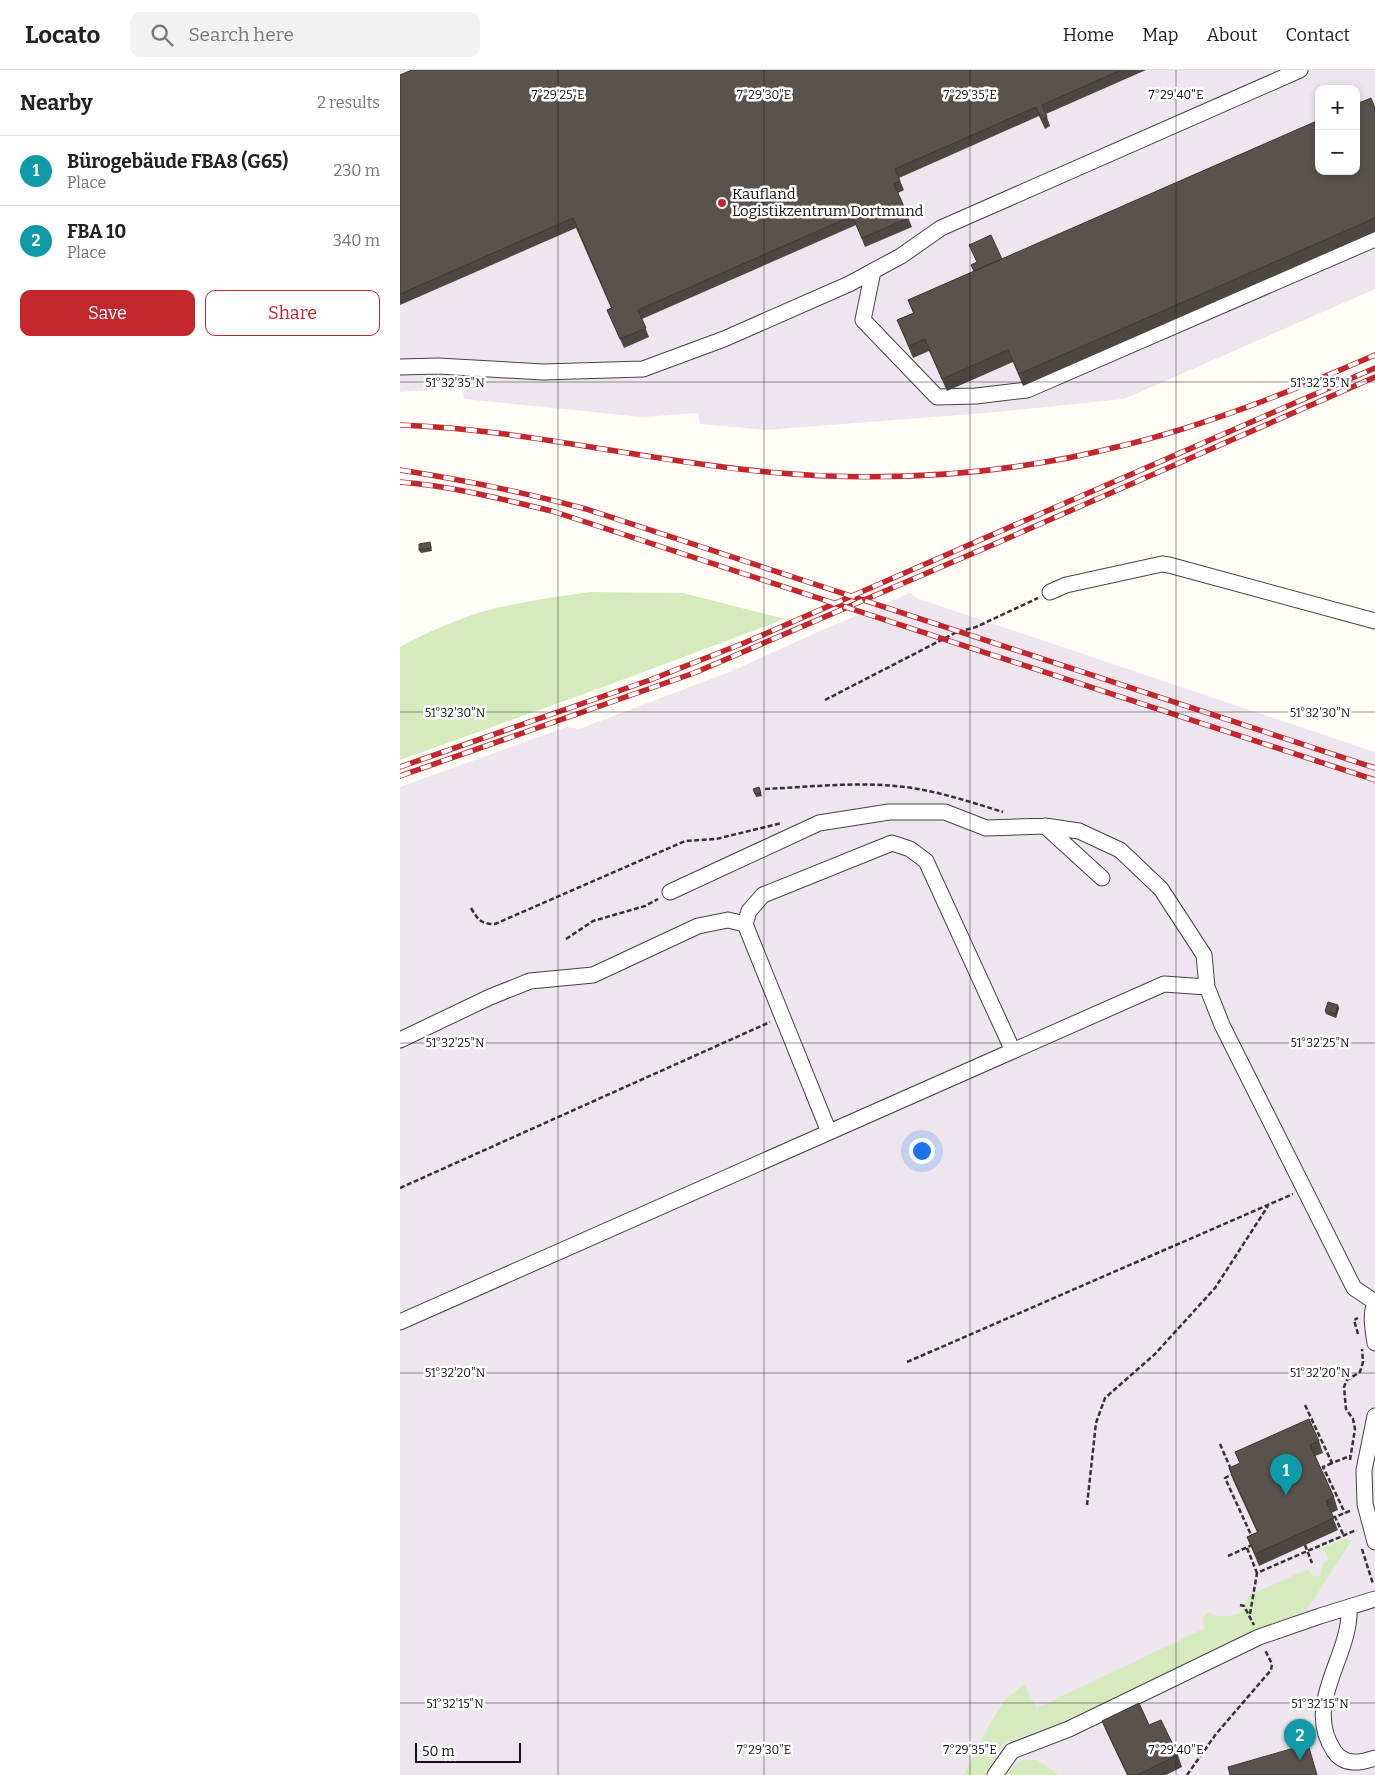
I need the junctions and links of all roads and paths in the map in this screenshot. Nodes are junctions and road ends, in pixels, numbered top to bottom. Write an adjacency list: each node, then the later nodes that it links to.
1 (1300, 70): 3 (lane)
2 (1375, 239): 3 (lane)
3 (873, 271): 4 (lane)
4 (400, 367)
5 (1050, 592): 6 (lane); 7 (path)
6 (1375, 621)
7 (825, 700)
8 (765, 789): 9 (path)
9 (1007, 814)
10 (790, 823): 16 (path)
11 (1044, 826): 12 (lane); 13 (lane); 15 (lane)
12 (1101, 842): 13 (lane); 19 (lane)
13 (1083, 860): 14 (lane)
14 (1102, 878)
15 (670, 892): 18 (path)
16 (471, 908)
17 (746, 924): 20 (lane); 21 (lane); 22 (lane)
18 (566, 938)
19 (1207, 987): 22 (lane); 25 (lane)
20 (782, 1016): 23 (lane); 24 (path)
21 (400, 1040)
22 (1012, 1051): 23 (lane)
23 (829, 1132): 28 (lane)
24 (400, 1188)
25 (1303, 1189): 26 (path); 27 (lane)
26 (1269, 1205): 30 (path); 36 (path)
27 (1375, 1302): 29 (lane)
28 (400, 1322)
29 (1375, 1343)
30 (907, 1362)
31 (1305, 1405): 35 (path)
32 (1375, 1416): 34 (lane)
33 (1220, 1444): 43 (path)
34 (1367, 1456): 35 (path); 41 (lane)
35 (1332, 1463): 38 (path)
36 (1087, 1504)
37 (1349, 1512): 38 (path)
38 (1345, 1513): 40 (path)
39 (1356, 1530): 40 (path)
40 (1343, 1534): 44 (path)
41 (1375, 1542)
42 (1305, 1545): 44 (path)
43 (1247, 1548): 45 (path); 47 (path)
44 (1307, 1551): 46 (path); 47 (path)
45 (1228, 1556)
46 (1312, 1562)
47 (1257, 1573): 51 (path)
48 (1375, 1599): 50 (lane)
49 (1240, 1605): 51 (path)
50 (1349, 1606): 52 (lane); 53 (lane)
51 (1250, 1616): 52 (path)
52 (1259, 1638): 54 (lane); 55 (path)
53 (1375, 1758)
54 (995, 1775)
55 (1187, 1775)

